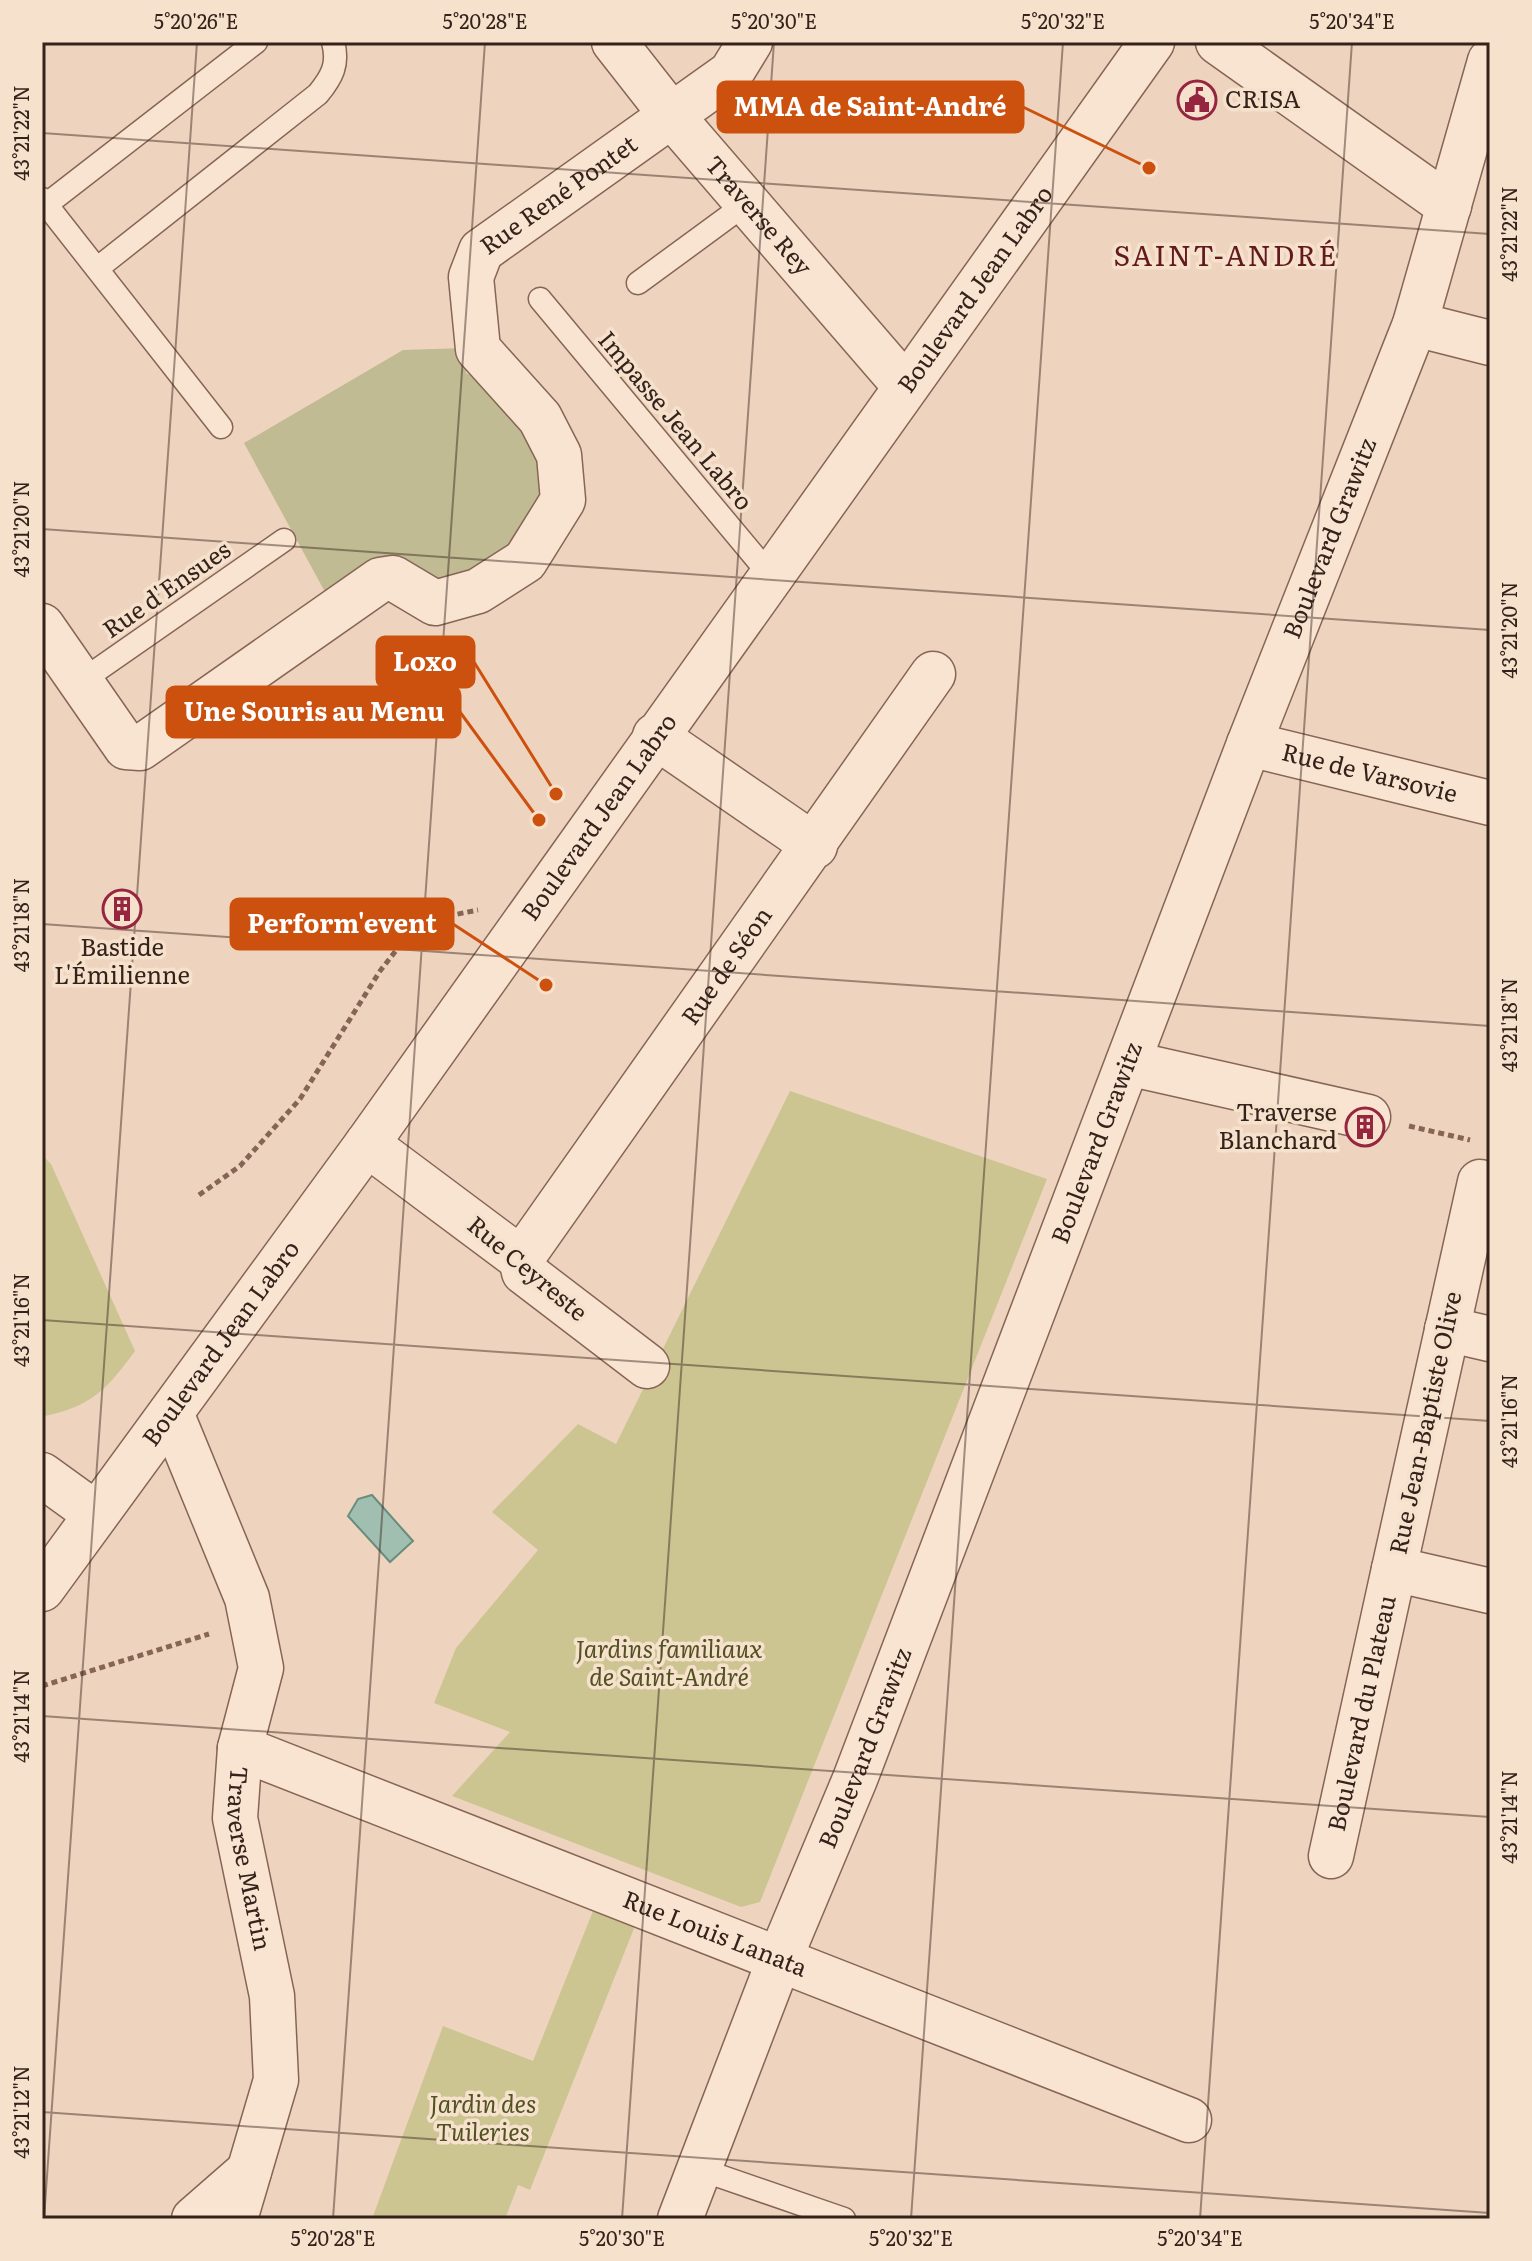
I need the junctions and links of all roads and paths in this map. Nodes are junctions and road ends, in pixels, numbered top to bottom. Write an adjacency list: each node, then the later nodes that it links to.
1 (256, 42): 9 (lane)
2 (333, 42): 12 (lane)
3 (614, 42): 8 (street, Traverse Rey)
4 (750, 42): 8 (street, Rue René Pontet)
5 (1152, 42): 17 (street, Boulevard Jean Labro)
6 (1218, 42): 11 (street)
7 (1490, 61): 11 (street, Boulevard Grawitz)
8 (672, 116): 10 (street, Traverse Rey); 23 (street, Rue René Pontet)
9 (44, 202): 12 (lane)
10 (747, 203): 13 (lane); 17 (street, Traverse Rey)
11 (1449, 206): 15 (street, Boulevard Grawitz)
12 (99, 267): 18 (lane)
13 (638, 283)
14 (540, 299): 20 (lane, Impasse Jean Labro)
15 (1415, 324): 16 (street); 25 (street, Boulevard Grawitz)
16 (1490, 343)
17 (905, 386): 20 (street, Boulevard Jean Labro)
18 (221, 427)
19 (284, 540): 23 (lane, Rue d'Ensues)
20 (770, 575): 24 (street, Boulevard Jean Labro)
21 (42, 626): 23 (street, Rue René Pontet)
22 (933, 674): 27 (street, Rue de Séon)
23 (80, 682)
24 (655, 736): 27 (street); 28 (street, Boulevard Jean Labro)
25 (1249, 744): 26 (street, Rue de Varsovie); 29 (street, Boulevard Grawitz)
26 (1490, 803)
27 (815, 846): 34 (street, Rue de Séon)
28 (540, 898): 31 (street, Boulevard Jean Labro); 33 (path)
29 (1128, 1063): 30 (street); 48 (street, Boulevard Grawitz)
30 (1368, 1117): 32 (path)
31 (367, 1144): 34 (street, Rue Ceyreste); 38 (street, Boulevard Jean Labro)
32 (1481, 1162): 35 (street, Rue Jean-Baptiste Olive)
33 (199, 1195)
34 (521, 1259): 37 (street, Rue Ceyreste)
35 (1447, 1329): 36 (street); 41 (street, Rue Jean-Baptiste Olive)
36 (1490, 1339)
37 (647, 1366)
38 (171, 1413): 40 (street, Boulevard Jean Labro); 44 (street, Traverse Martin)
39 (42, 1475): 40 (street)
40 (96, 1514): 42 (street, Boulevard Jean Labro)
41 (1394, 1569): 43 (street, Rue Jean-Baptiste Olive); 47 (street, Boulevard du Plateau)
42 (42, 1589)
43 (1490, 1591)
44 (256, 1629): 45 (path); 46 (street, Traverse Martin)
45 (42, 1686)
46 (240, 1748): 48 (street, Rue Louis Lanata); 51 (street, Traverse Martin)
47 (1331, 1856)
48 (780, 1958): 49 (street, Rue Louis Lanata); 50 (street, Boulevard Grawitz)
49 (1189, 2120)
50 (699, 2169): 54 (street, Boulevard Grawitz); 55 (lane)
51 (249, 2171): 52 (street); 53 (street, Traverse Martin)
52 (194, 2219)
53 (235, 2219)
54 (680, 2219)
55 (844, 2219)

